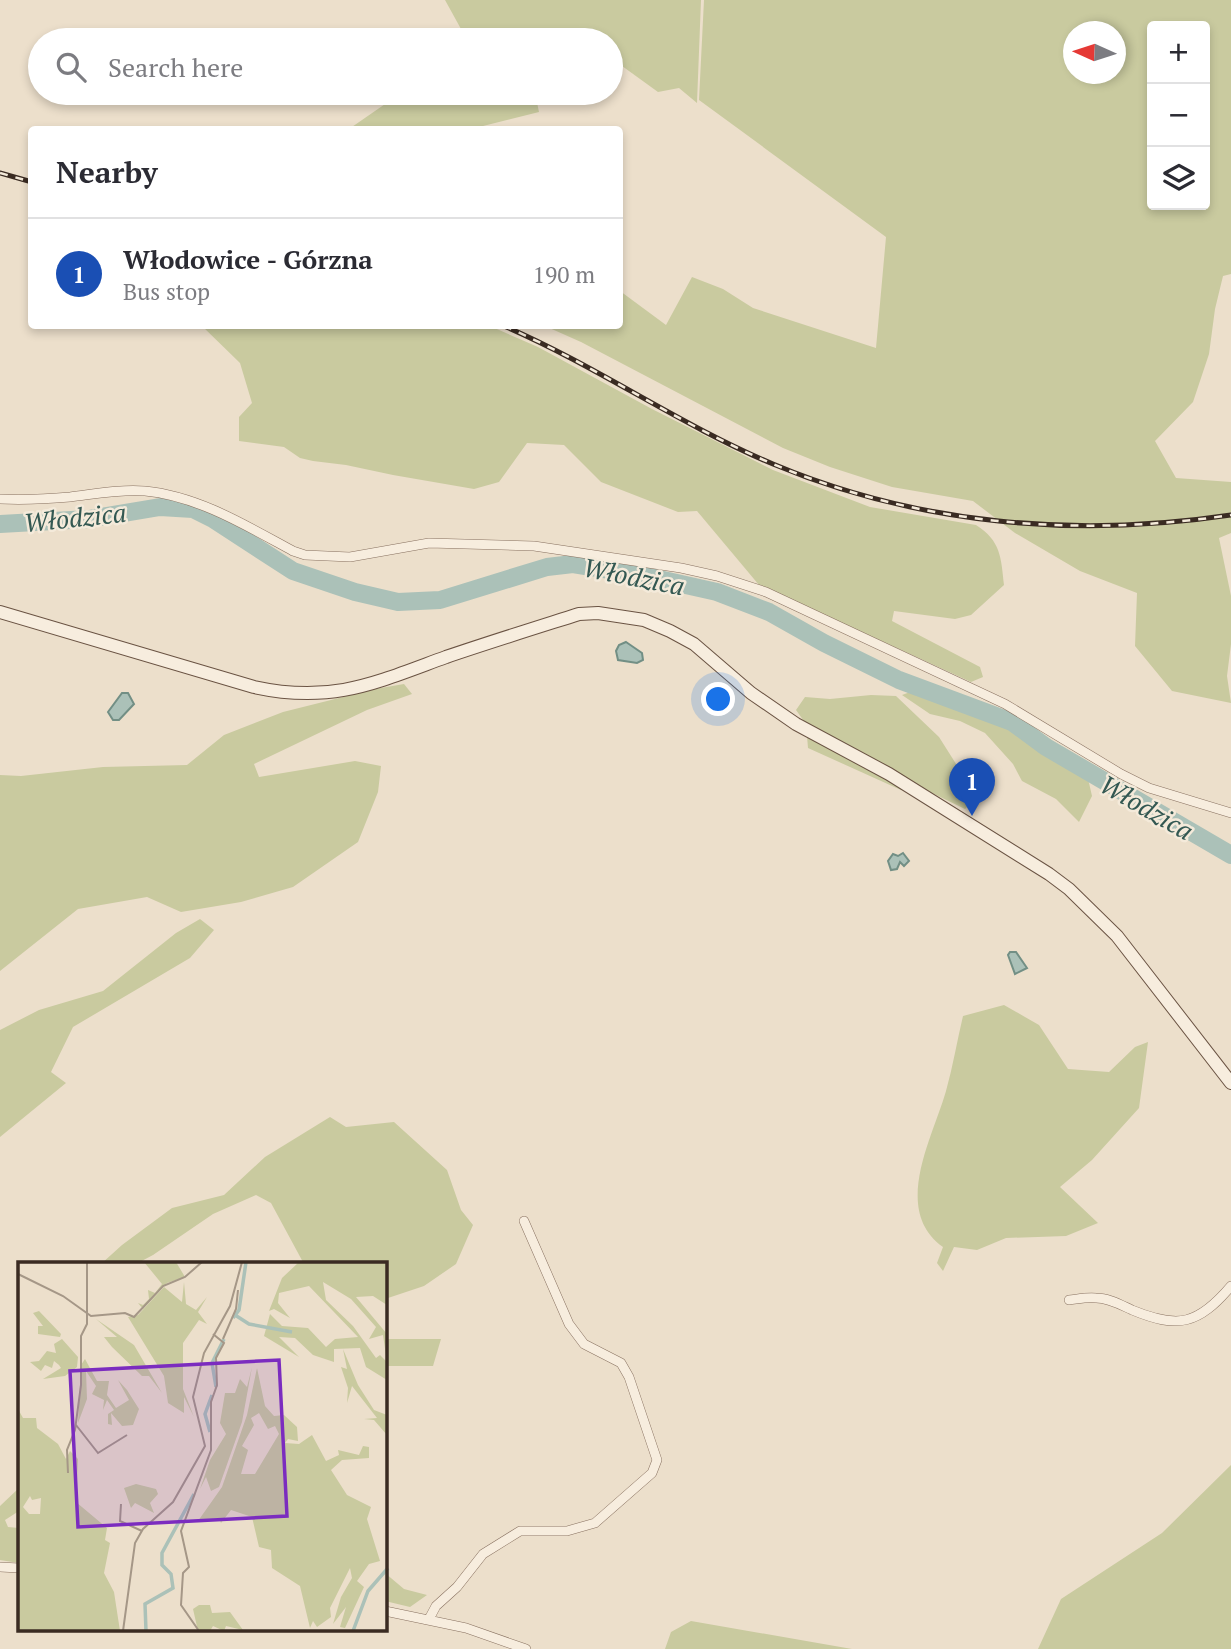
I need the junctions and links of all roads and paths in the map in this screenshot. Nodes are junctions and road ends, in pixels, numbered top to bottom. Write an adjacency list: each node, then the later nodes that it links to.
1 (0, 499): 3 (street)
2 (0, 612): 4 (street)
3 (1231, 813)
4 (1231, 1083)
5 (524, 1221): 11 (street)
6 (1231, 1286): 7 (street)
7 (1069, 1300)
8 (0, 1567): 9 (street)
9 (18, 1568)
10 (387, 1611): 11 (street)
11 (429, 1619): 12 (street)
12 (526, 1649)

